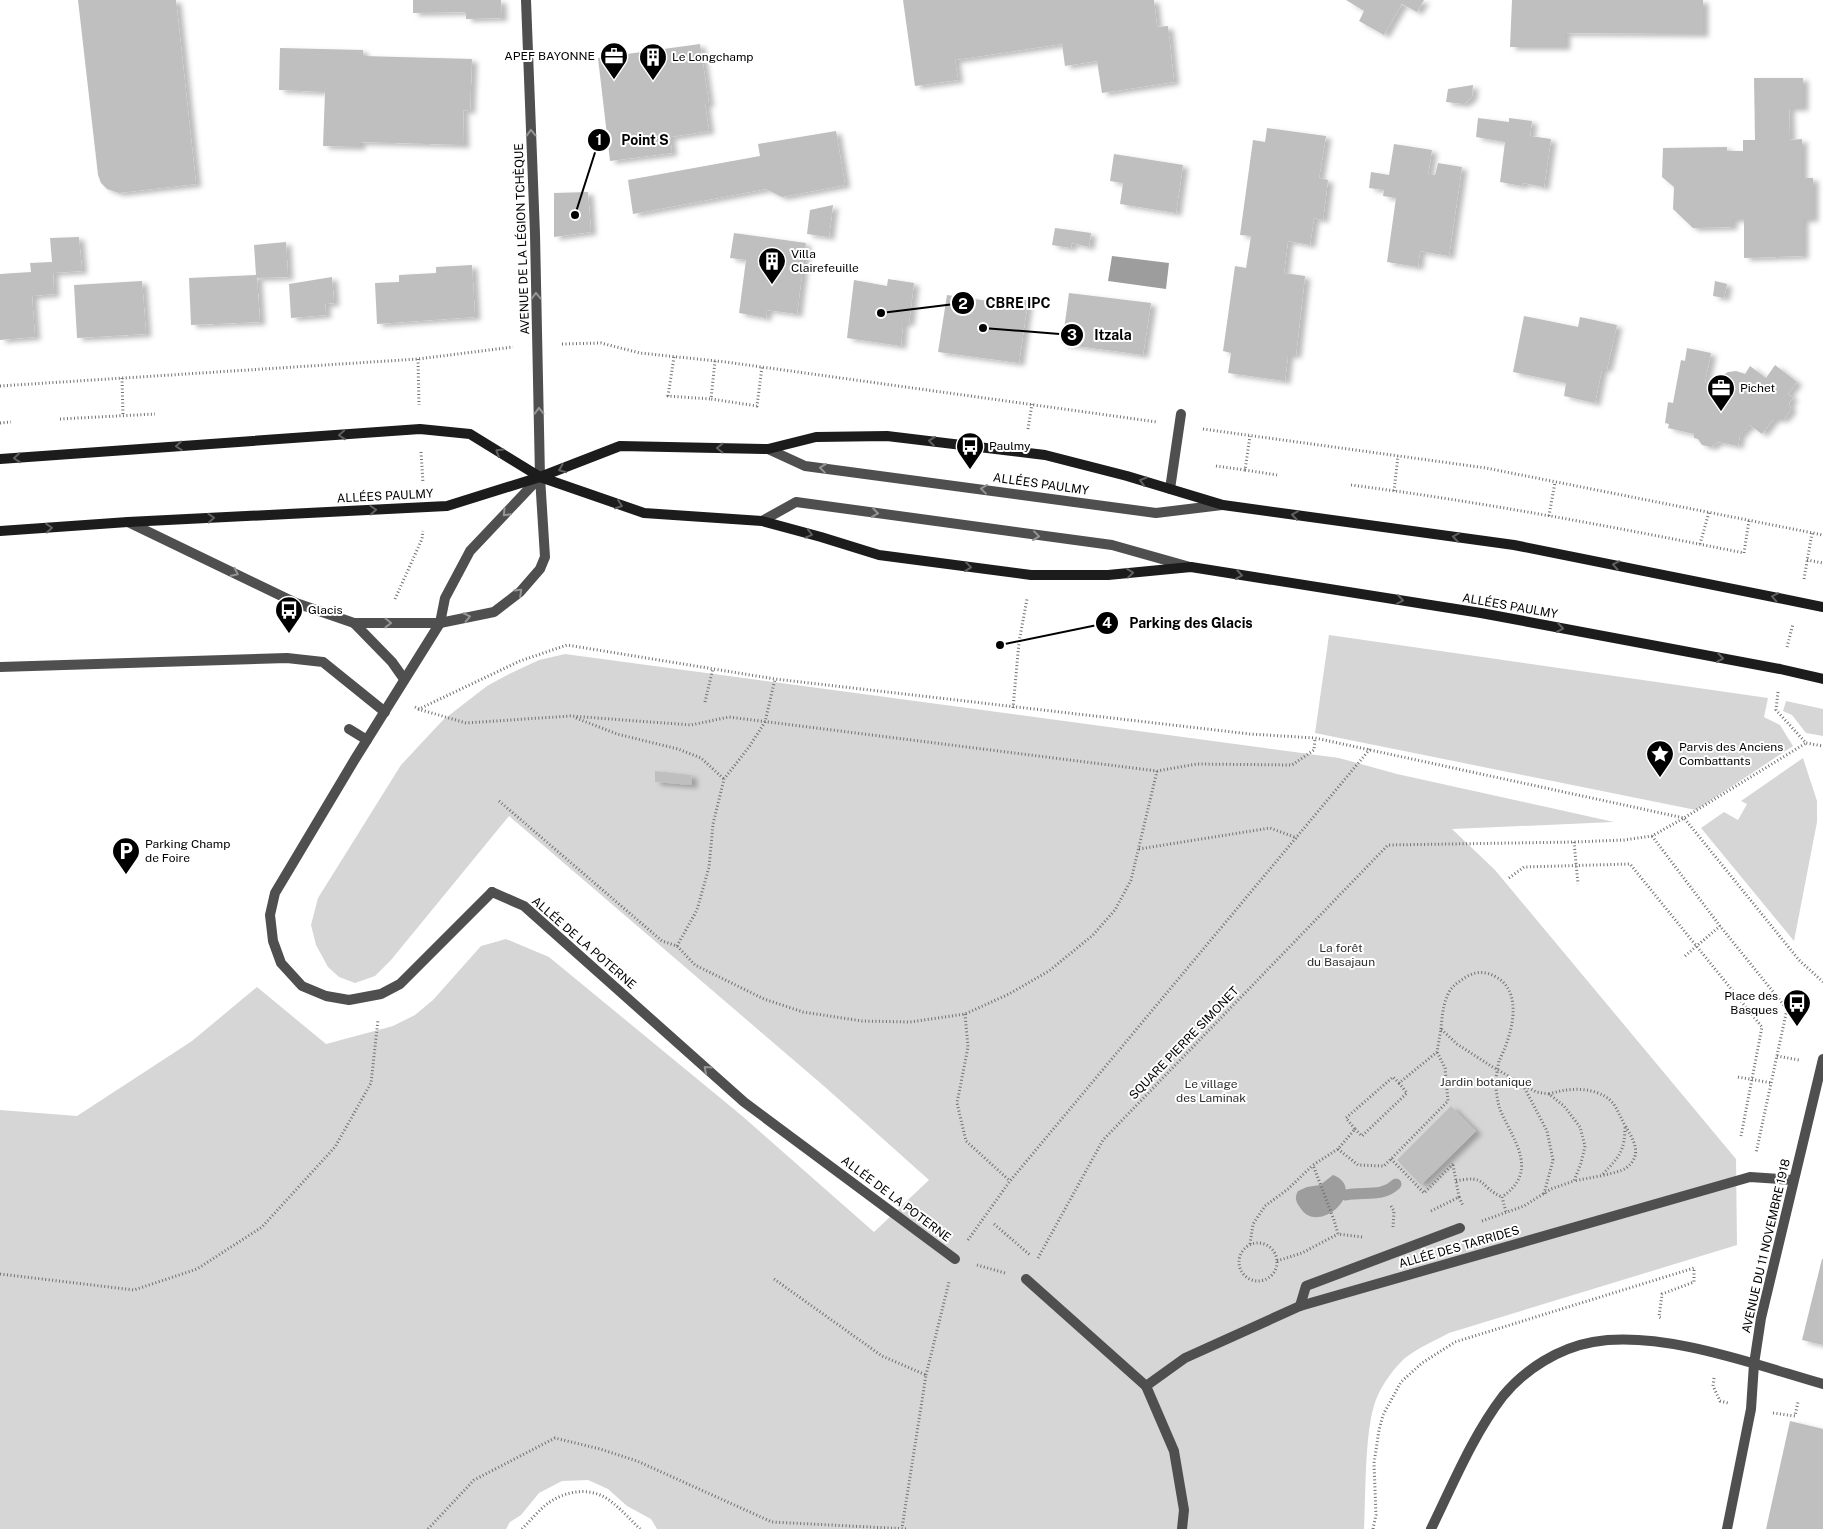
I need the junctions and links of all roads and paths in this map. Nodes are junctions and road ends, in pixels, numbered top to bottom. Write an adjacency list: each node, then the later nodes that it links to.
1 (526, 0): 2 (street, AVENUE DE LA LÉGION TCHÈQUE, one-way to 1)
2 (537, 344): 4 (path); 24 (street, AVENUE DE LA LÉGION TCHÈQUE, one-way to 2)
3 (674, 356): 9 (path)
4 (418, 358): 7 (path); 16 (path)
5 (715, 360): 9 (path)
6 (762, 367): 9 (path)
7 (122, 378): 8 (path); 12 (path)
8 (0, 386)
9 (711, 399)
10 (155, 414): 12 (path)
11 (1181, 414): 27 (street)
12 (123, 416): 13 (path)
13 (60, 419)
14 (11, 422): 15 (path)
15 (0, 424)
16 (420, 429): 20 (main road, one-way to 20); 24 (main road, one-way to 16); 30 (path)
17 (1250, 436): 22 (path)
18 (768, 449): 24 (main road, one-way to 24); 27 (main road, one-way to 18); 29 (street, ALLÉES PAULMY, one-way to 18)
19 (1398, 456): 28 (path)
20 (0, 459)
21 (1216, 466): 22 (path)
22 (1245, 470): 23 (path)
23 (1277, 475)
24 (540, 477): 30 (main road, ALLÉES PAULMY); 35 (main road, ALLÉES PAULMY, one-way to 35); 46 (street, ALLÉE DE LA POTERNE, one-way to 46); 46 (street, one-way to 24)
25 (1555, 482): 32 (path)
26 (1352, 485): 28 (path)
27 (1170, 489): 29 (main road)
28 (1394, 490): 32 (path)
29 (1223, 505): 42 (main road, one-way to 29)
30 (424, 507): 34 (main road, ALLÉES PAULMY, one-way to 30); 45 (path)
31 (1709, 512): 38 (path)
32 (1549, 516): 38 (path)
33 (1748, 520): 38 (path)
34 (128, 522): 36 (main road, ALLÉES PAULMY, one-way to 34); 44 (street, one-way to 44)
35 (762, 522): 41 (main road, ALLÉES PAULMY, one-way to 41); 41 (street, ALLÉES PAULMY, one-way to 41)
36 (0, 531)
37 (1823, 535): 39 (path)
38 (1700, 544)
39 (1807, 560): 40 (path); 42 (path)
40 (1823, 563)
41 (1191, 567): 53 (main road, ALLÉES PAULMY, one-way to 53)
42 (1800, 602): 43 (main road)
43 (1823, 608)
44 (354, 623): 45 (street); 51 (street)
45 (384, 623): 46 (street, one-way to 46)
46 (440, 623): 51 (street, ALLÉE DE LA POTERNE)
47 (1793, 626): 48 (path)
48 (1788, 644)
49 (0, 667): 58 (street)
50 (713, 668): 52 (path); 56 (path); 57 (path)
51 (404, 679): 55 (street, ALLÉE DE LA POTERNE)
52 (775, 679): 60 (path); 62 (path)
53 (1823, 679)
54 (1778, 692): 64 (path)
55 (395, 696): 57 (path); 58 (street, ALLÉE DE LA POTERNE)
56 (704, 702)
57 (419, 710): 59 (path)
58 (385, 712): 63 (street, ALLÉE DE LA POTERNE)
59 (570, 716): 60 (path); 68 (path)
60 (764, 722): 67 (path); 68 (path)
61 (349, 729): 63 (street)
62 (1315, 738): 66 (path); 67 (path)
63 (367, 740): 83 (street, ALLÉE DE LA POTERNE)
64 (1806, 743): 65 (path); 70 (path)
65 (1823, 746)
66 (1370, 749): 70 (path); 72 (path)
67 (1157, 771): 74 (path)
68 (724, 779): 79 (path)
69 (499, 801): 79 (path)
70 (1684, 818): 71 (path); 82 (path)
71 (1652, 836): 73 (path); 78 (path)
72 (1297, 838): 74 (path); 103 (path)
73 (1574, 842): 75 (path); 112 (path, SQUARE PIERRE SIMONET)
74 (1139, 849): 84 (path)
75 (1576, 865): 76 (path); 77 (path); 80 (path)
76 (1510, 878)
77 (1578, 884)
78 (1720, 926): 80 (path); 91 (path)
79 (677, 946): 84 (path)
80 (1696, 946): 81 (path); 89 (path)
81 (1685, 956)
82 (1823, 982)
83 (381, 994): 117 (street, ALLÉE DE LA POTERNE, one-way to 83); 119 (path)
84 (965, 1014): 103 (path)
85 (1441, 1029): 86 (path); 92 (path); 108 (path, bridge)
86 (1437, 1052): 90 (path); 98 (path)
87 (1823, 1060): 102 (street, AVENUE DU 11 NOVEMBRE 1918)
88 (1738, 1077): 89 (path)
89 (1751, 1079): 91 (path); 96 (path)
90 (1399, 1083): 95 (path); 95 (path)
91 (1772, 1083): 101 (path)
92 (1522, 1084): 93 (path); 106 (path)
93 (1549, 1094): 94 (path); 105 (path)
94 (1625, 1126): 100 (path); 100 (path)
95 (1356, 1129): 97 (path)
96 (1740, 1136)
97 (1338, 1149): 98 (path); 99 (path)
98 (1391, 1159): 104 (path)
99 (1313, 1165): 111 (path); 116 (path)
100 (1602, 1175): 105 (path)
101 (1750, 1177): 102 (street, ALLÉE DES TARRIDES); 122 (street, ALLÉE DES TARRIDES)
102 (1793, 1180): 124 (street, AVENUE DU 11 NOVEMBRE 1918)
103 (1010, 1181): 117 (path)
104 (1456, 1181): 107 (path); 108 (path)
105 (1574, 1181): 106 (path)
106 (1544, 1194): 110 (path)
107 (1459, 1197)
108 (1502, 1197): 110 (path)
109 (1391, 1206): 113 (path)
110 (1506, 1212): 114 (path)
111 (1334, 1220)
112 (994, 1224)
113 (1393, 1228)
114 (1460, 1228): 122 (street)
115 (1338, 1234): 118 (path)
116 (1250, 1244): 118 (path); 118 (path)
117 (955, 1259): 121 (path); 125 (path)
118 (1277, 1261)
119 (0, 1274)
120 (774, 1279): 125 (path)
121 (1026, 1279): 127 (street)
122 (1300, 1306): 127 (street, ALLÉE DES TARRIDES)
123 (1659, 1317): 134 (path)
124 (1754, 1364): 126 (street); 135 (street); 136 (street, AVENUE DU 11 NOVEMBRE 1918)
125 (926, 1375): 128 (path)
126 (1823, 1384)
127 (1146, 1386): 133 (street)
128 (902, 1528): 129 (path); 132 (path)
129 (428, 1529)
130 (522, 1529): 131 (path)
131 (640, 1529)
132 (908, 1529)
133 (1182, 1529)
134 (1373, 1529)
135 (1431, 1529)
136 (1727, 1529)

